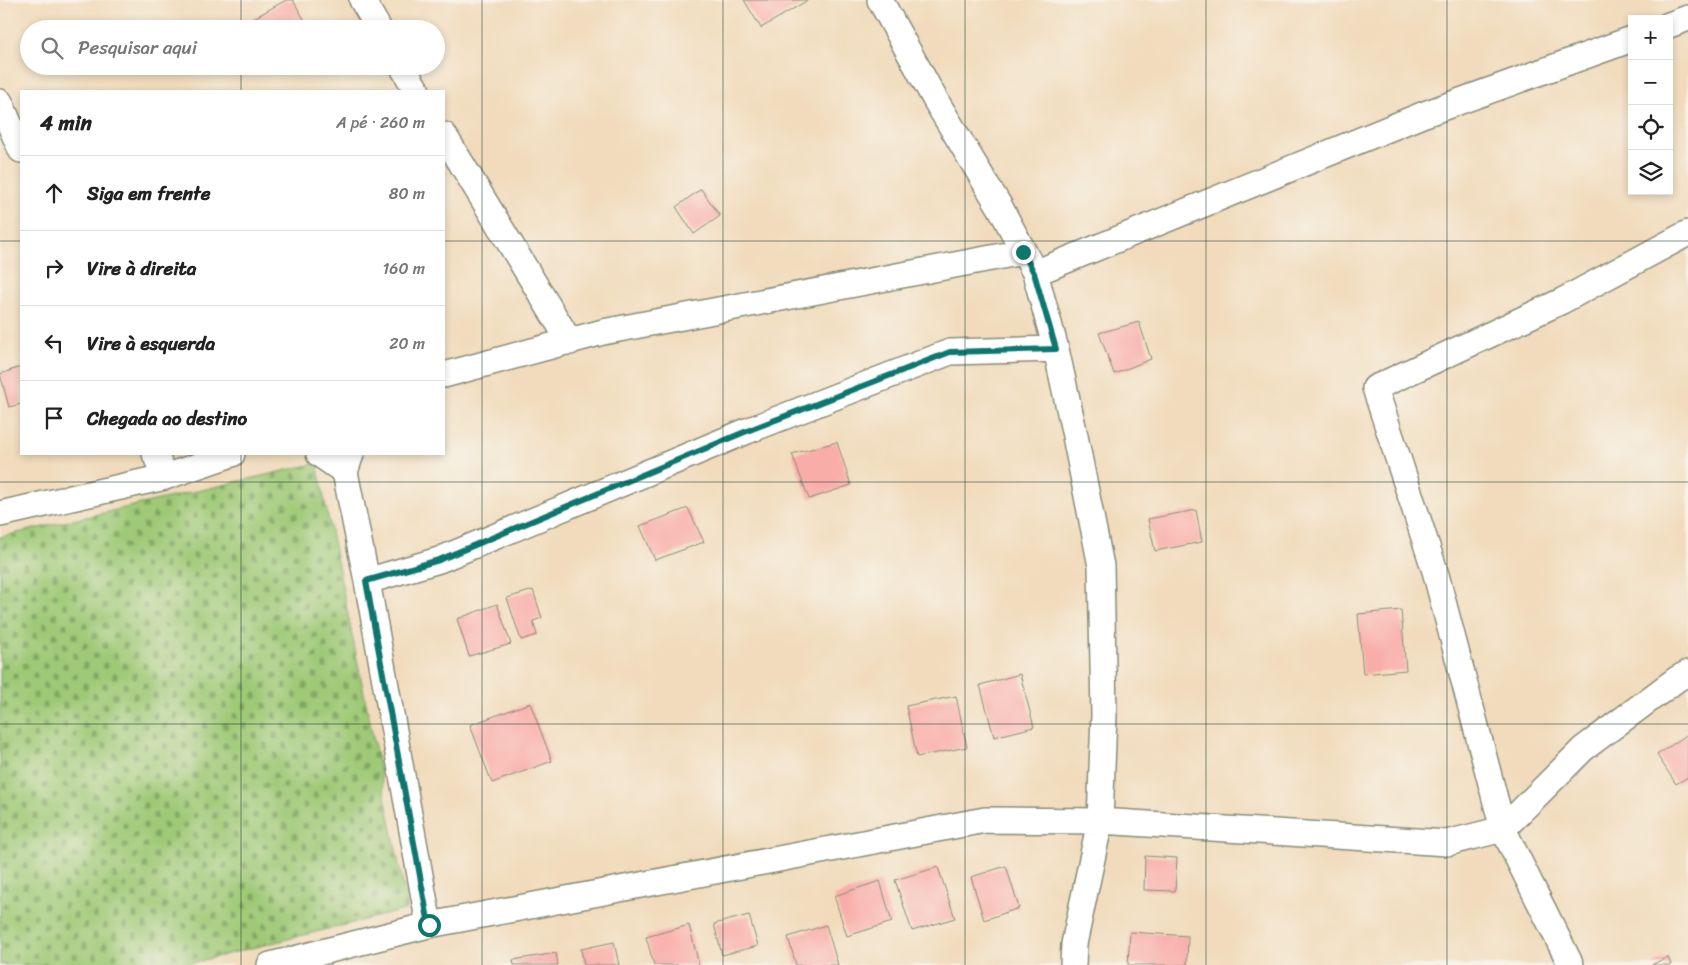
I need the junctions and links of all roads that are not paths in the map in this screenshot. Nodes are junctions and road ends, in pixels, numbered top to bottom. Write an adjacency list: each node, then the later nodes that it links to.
1 (362, 0): 4 (street)
2 (880, 0): 13 (street)
3 (1688, 18): 5 (street)
4 (374, 20)
5 (1673, 24)
6 (1628, 40): 13 (street)
7 (407, 75): 8 (street)
8 (416, 90)
9 (0, 102): 11 (street)
10 (445, 137): 14 (street)
11 (20, 148)
12 (1688, 233): 26 (street)
13 (1029, 263): 14 (street); 15 (street)
14 (570, 342): 16 (street)
15 (1056, 349): 23 (street); 25 (street)
16 (445, 375)
17 (155, 455): 21 (street)
18 (229, 455): 21 (street)
19 (322, 455): 20 (street)
20 (348, 463): 23 (street)
21 (165, 477): 22 (street)
22 (0, 514)
23 (366, 581): 27 (street)
24 (1688, 673): 26 (street)
25 (1100, 821): 26 (street); 27 (street); 29 (street)
26 (1503, 829): 30 (street)
27 (429, 925): 28 (street)
28 (270, 965)
29 (1073, 965)
30 (1572, 965)

